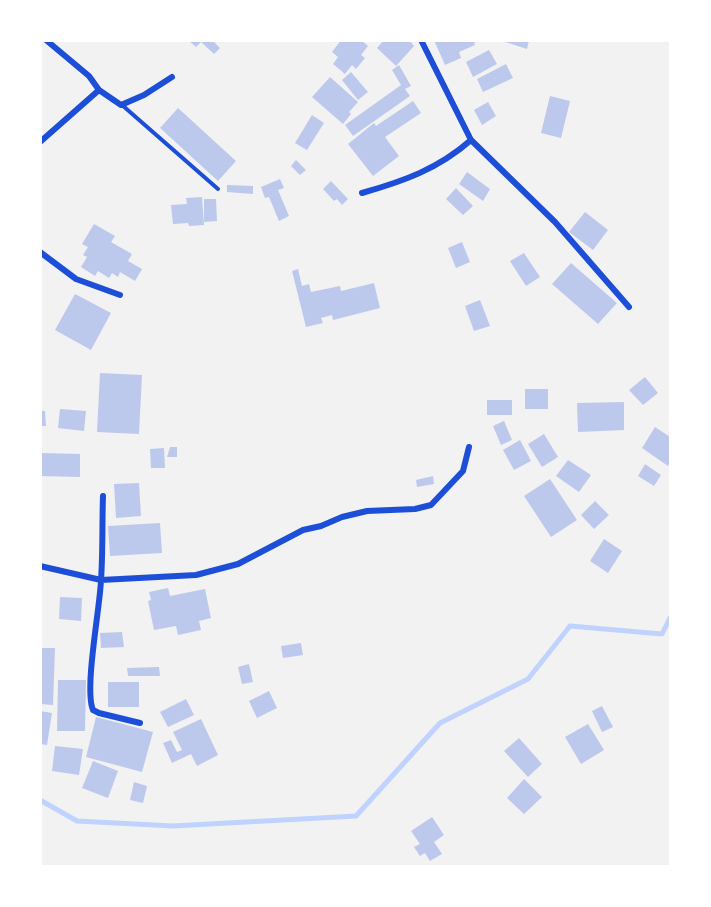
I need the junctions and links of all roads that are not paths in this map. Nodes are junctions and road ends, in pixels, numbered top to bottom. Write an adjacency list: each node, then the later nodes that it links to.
1 (46, 40): 4 (street)
2 (421, 40): 6 (street)
3 (172, 77): 5 (street)
4 (99, 90): 5 (street); 7 (street)
5 (121, 105): 8 (lane)
6 (471, 140): 9 (street); 12 (street)
7 (40, 142)
8 (218, 189)
9 (362, 193)
10 (40, 252): 11 (street)
11 (120, 295)
12 (629, 307)
13 (469, 447): 16 (street)
14 (103, 496): 16 (street)
15 (40, 566): 16 (street)
16 (101, 580): 17 (street)
17 (140, 723)

